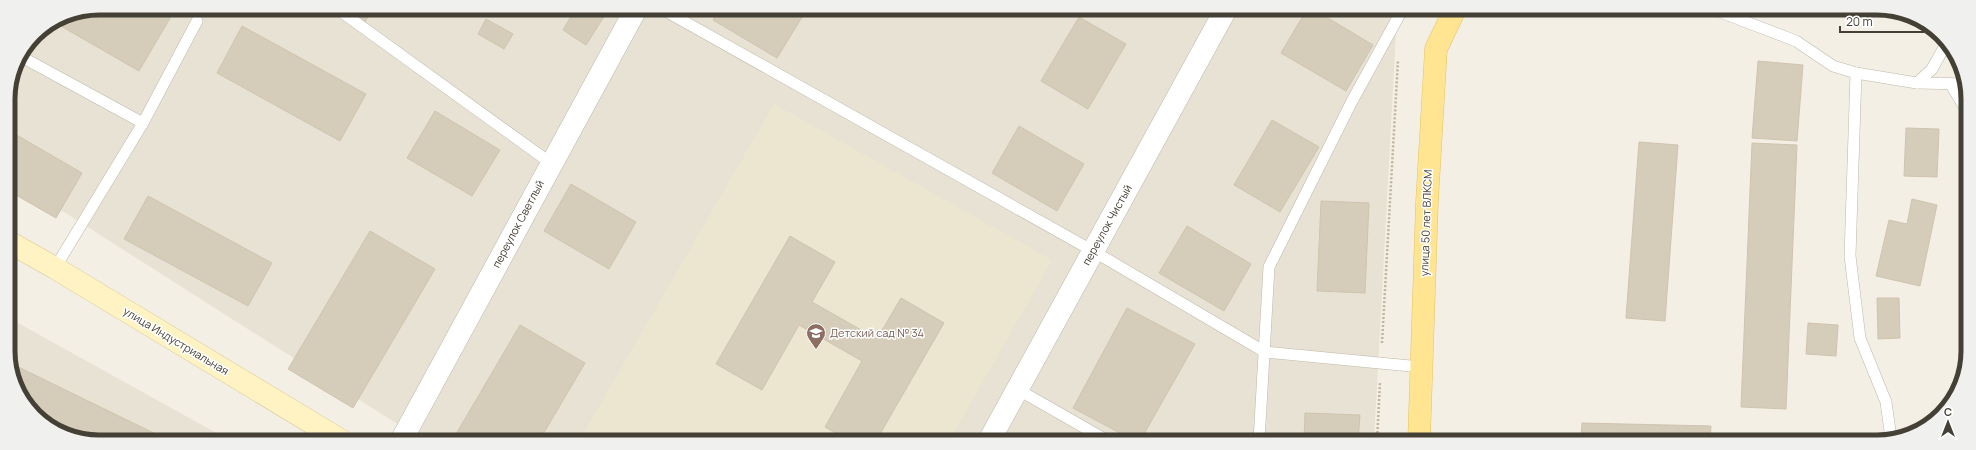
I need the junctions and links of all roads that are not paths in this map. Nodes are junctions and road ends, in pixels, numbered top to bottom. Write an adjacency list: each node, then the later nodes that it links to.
1 (346, 15): 17 (lane)
2 (632, 15): 17 (street, переулок Светлый)
3 (674, 15): 19 (lane)
4 (1223, 15): 19 (street, переулок Чистый)
5 (1399, 15): 21 (lane)
6 (1452, 15): 22 (main road, улица 50 лет ВЛКСМ)
7 (1728, 15): 11 (lane)
8 (197, 21): 16 (lane)
9 (1944, 48): 12 (lane)
10 (25, 59): 16 (lane)
11 (1856, 73): 12 (lane); 24 (lane)
12 (1917, 83): 13 (lane)
13 (1950, 83): 14 (lane); 15 (lane)
14 (1959, 84)
15 (1961, 102)
16 (143, 124): 20 (lane)
17 (552, 164): 26 (street, переулок Светлый)
18 (15, 245): 20 (street, улица Индустриальная)
19 (1093, 250): 21 (lane); 23 (street, переулок Чистый)
20 (56, 268): 25 (street, улица Индустриальная)
21 (1265, 352): 22 (lane); 29 (lane)
22 (1421, 367): 30 (main road, улица 50 лет ВЛКСМ)
23 (1017, 389): 27 (street, переулок Чистый); 28 (lane)
24 (1890, 433)
25 (334, 435)
26 (404, 435)
27 (992, 435)
28 (1098, 435)
29 (1259, 435)
30 (1419, 435)

